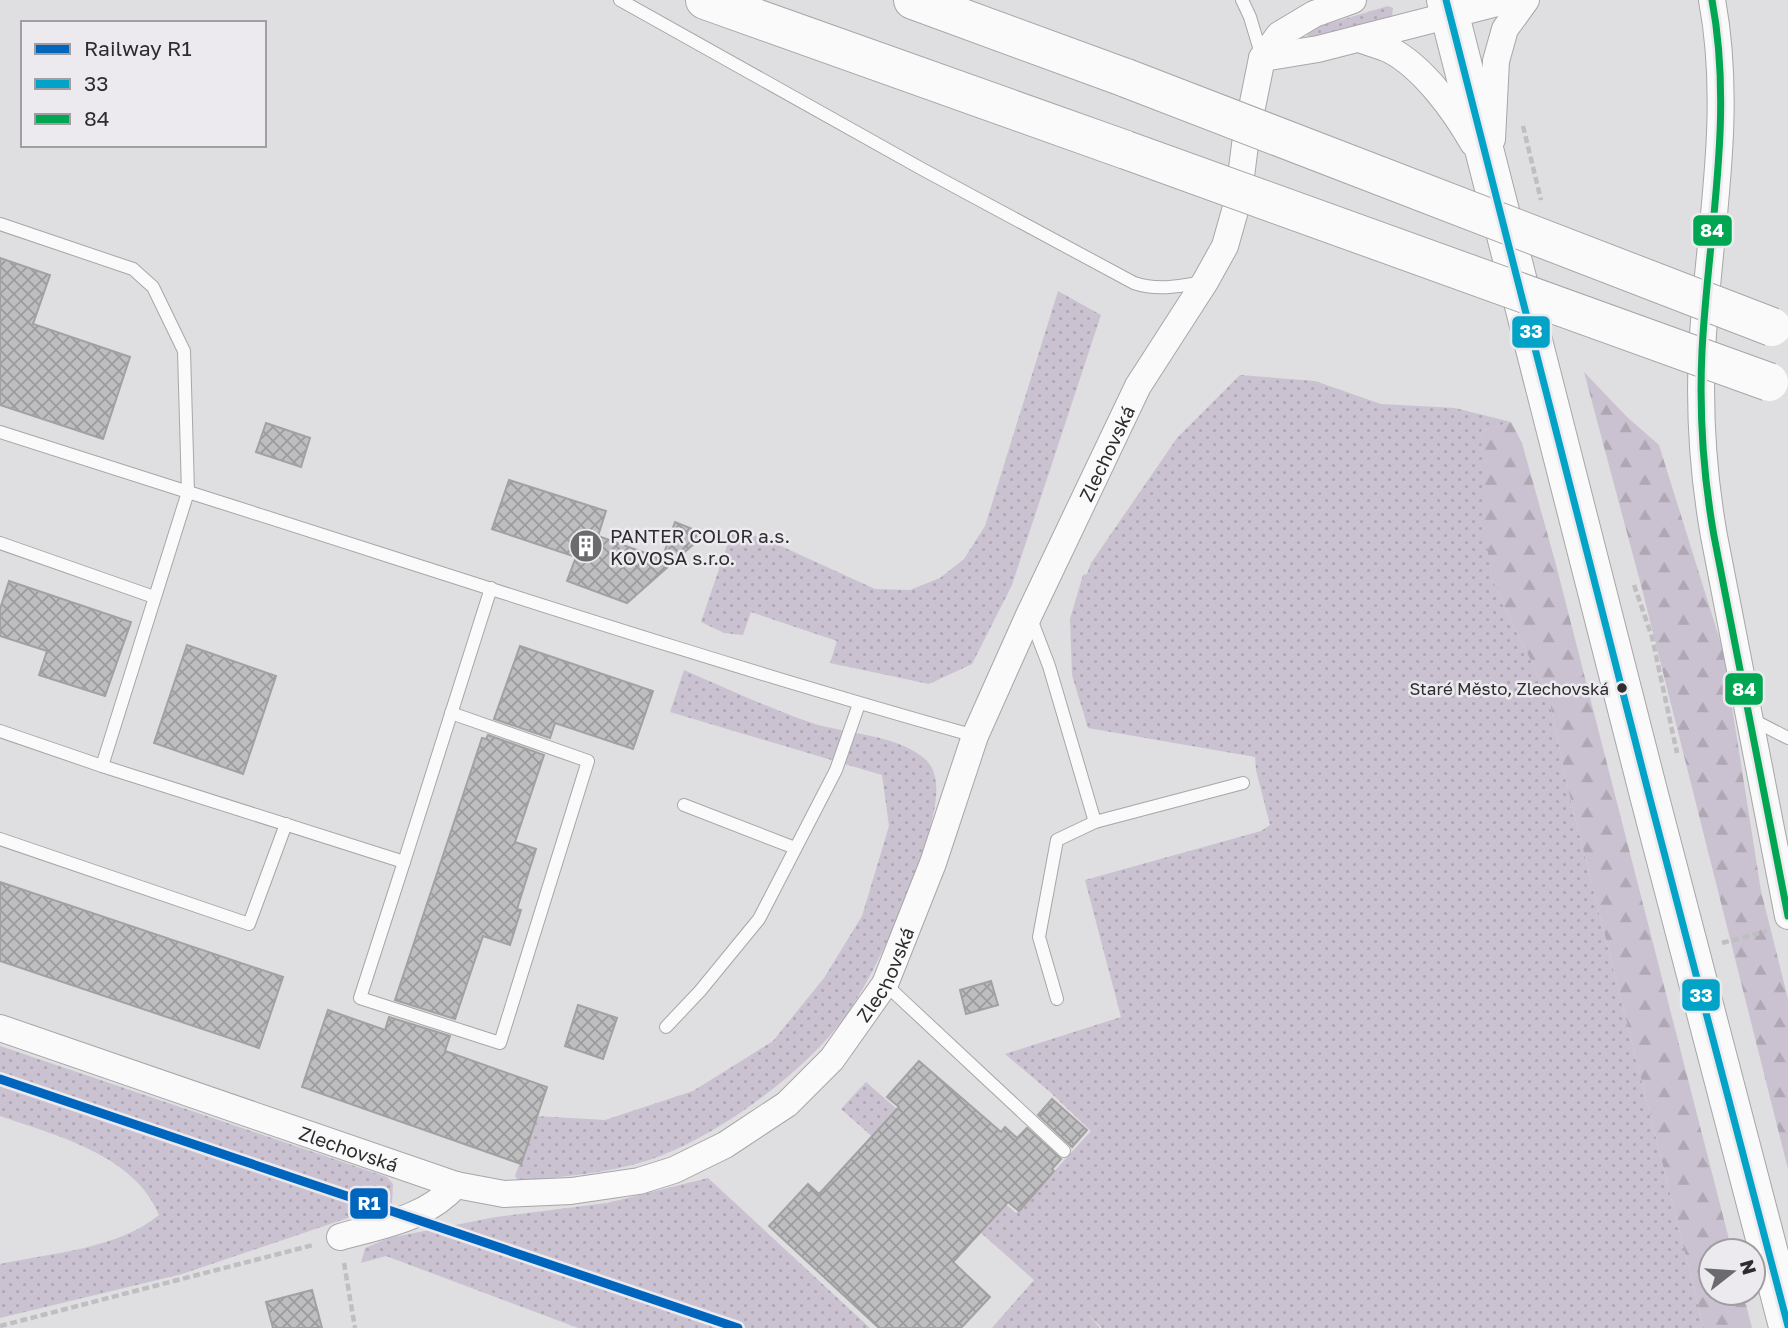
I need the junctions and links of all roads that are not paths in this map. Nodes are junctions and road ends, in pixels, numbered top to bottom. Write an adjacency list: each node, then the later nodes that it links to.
1 (620, 0): 14 (lane)
2 (705, 0): 16 (main road, bridge)
3 (913, 0): 15 (main road, bridge)
4 (1242, 0): 11 (lane)
5 (1509, 0): 9 (street)
6 (1526, 0): 12 (street)
7 (1712, 0): 25 (street)
8 (1350, 1): 11 (street, Zlechovská)
9 (1449, 8): 10 (street); 12 (main road)
10 (1359, 39): 11 (street); 12 (street)
11 (1262, 58): 14 (street, Zlechovská)
12 (1493, 179): 45 (main road)
13 (0, 224): 18 (lane)
14 (1205, 282): 22 (street, Zlechovská)
15 (1780, 330)
16 (1779, 386)
17 (0, 432): 18 (lane)
18 (188, 492): 20 (lane); 21 (lane)
19 (0, 543): 21 (lane)
20 (491, 588): 23 (lane); 24 (lane)
21 (154, 597): 29 (lane)
22 (1029, 615): 27 (street, Zlechovská); 32 (lane)
23 (859, 704): 27 (lane); 35 (lane)
24 (451, 713): 36 (lane); 36 (lane)
25 (1750, 719): 28 (lane); 37 (street)
26 (0, 731): 29 (lane)
27 (975, 736): 38 (street, Zlechovská)
28 (1788, 738)
29 (102, 766): 33 (lane)
30 (1243, 783): 32 (lane)
31 (684, 804): 35 (lane)
32 (1095, 822): 39 (lane)
33 (286, 824): 34 (lane); 36 (lane)
34 (0, 839)
35 (795, 848): 40 (lane)
36 (404, 862)
37 (1781, 923)
38 (886, 984): 42 (lane); 43 (street, Zlechovská)
39 (1057, 999)
40 (666, 1027)
41 (0, 1028): 43 (street, Zlechovská)
42 (1064, 1152)
43 (456, 1185): 44 (street)
44 (340, 1237)
45 (1788, 1326)

